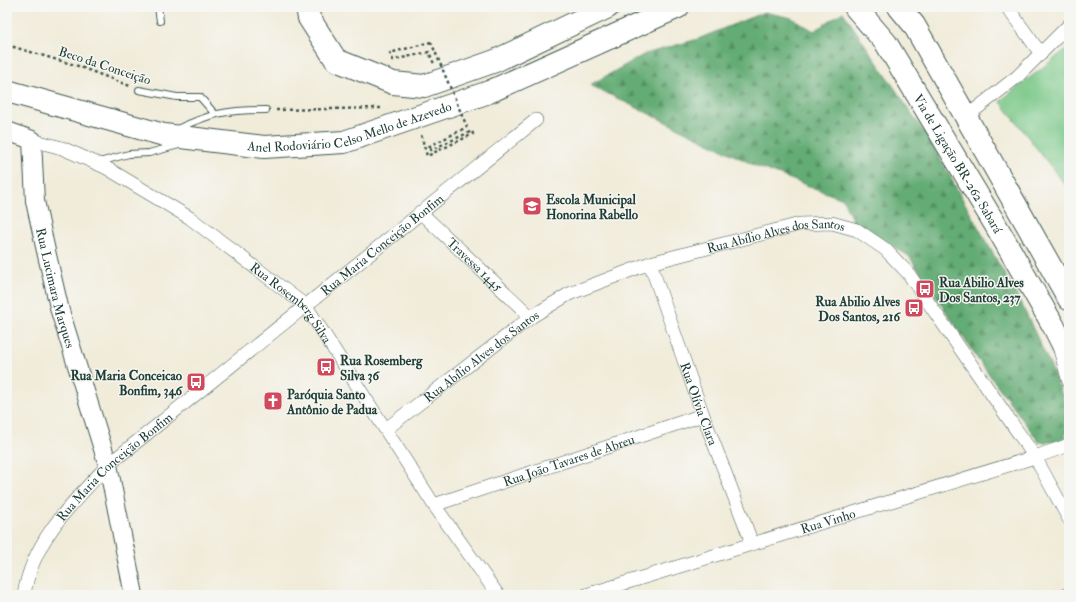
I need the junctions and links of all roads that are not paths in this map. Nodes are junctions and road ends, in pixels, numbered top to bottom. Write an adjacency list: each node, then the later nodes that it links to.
1 (158, 7): 8 (lane)
2 (307, 7): 3 (highway)
3 (608, 7)
4 (678, 7): 19 (highway, Anel Rodoviário Celso Mello de Azevedo)
5 (855, 7): 29 (highway, Via de Ligação BR-262 Sabará)
6 (899, 7): 15 (highway)
7 (1007, 7): 10 (street)
8 (160, 21)
9 (1069, 25): 10 (street)
10 (1041, 54): 15 (street)
11 (139, 90): 14 (lane, Beco da Conceição)
12 (7, 91): 18 (highway, Anel Rodoviário Celso Mello de Azevedo)
13 (266, 110): 14 (lane)
14 (214, 113): 18 (lane)
15 (966, 117): 23 (highway)
16 (536, 120): 22 (street, Rua Maria Conceição Bonfim)
17 (7, 131): 20 (street, Rua Rosemberg Silva)
18 (164, 135): 19 (highway, Anel Rodoviário Celso Mello de Azevedo)
19 (200, 139): 21 (lane)
20 (32, 140): 21 (street, Rua Rosemberg Silva); 36 (street, Rua Lucimara Marques)
21 (95, 163): 27 (street, Rua Rosemberg Silva)
22 (420, 212): 27 (street, Rua Maria Conceição Bonfim); 28 (street, Travessa 1445)
23 (1045, 253): 25 (highway); 26 (highway)
24 (650, 263): 28 (street, Rua Abílio Alves dos Santos); 32 (street, Rua Olívia Clara); 35 (street, Rua Abílio Alves dos Santos)
25 (1069, 270)
26 (1069, 299)
27 (306, 306): 33 (street, Rua Rosemberg Silva); 36 (street, Rua Maria Conceição Bonfim)
28 (531, 317): 33 (street, Rua Abílio Alves dos Santos)
29 (1053, 325): 30 (highway, Via de Ligação BR-262 Sabará); 31 (street, Via de Ligação BR-262 Sabará)
30 (1069, 357)
31 (1069, 382)
32 (703, 415): 37 (street, Rua João Tavares de Abreu); 39 (street, Rua Olívia Clara)
33 (386, 429): 37 (street, Rua Rosemberg Silva)
34 (1069, 445): 35 (street, Rua Vinho)
35 (1036, 457): 38 (street, Rua Abílio Alves dos Santos); 39 (street, Rua Vinho)
36 (108, 465): 41 (street, Rua Maria Conceição Bonfim); 42 (street, Rua Lucimara Marques)
37 (434, 505): 43 (street, Rua Rosemberg Silva)
38 (1069, 519)
39 (752, 543): 44 (street, Rua Vinho)
40 (1069, 594): 45 (street)
41 (24, 595)
42 (134, 595)
43 (498, 595)
44 (586, 595)
45 (1065, 595)

